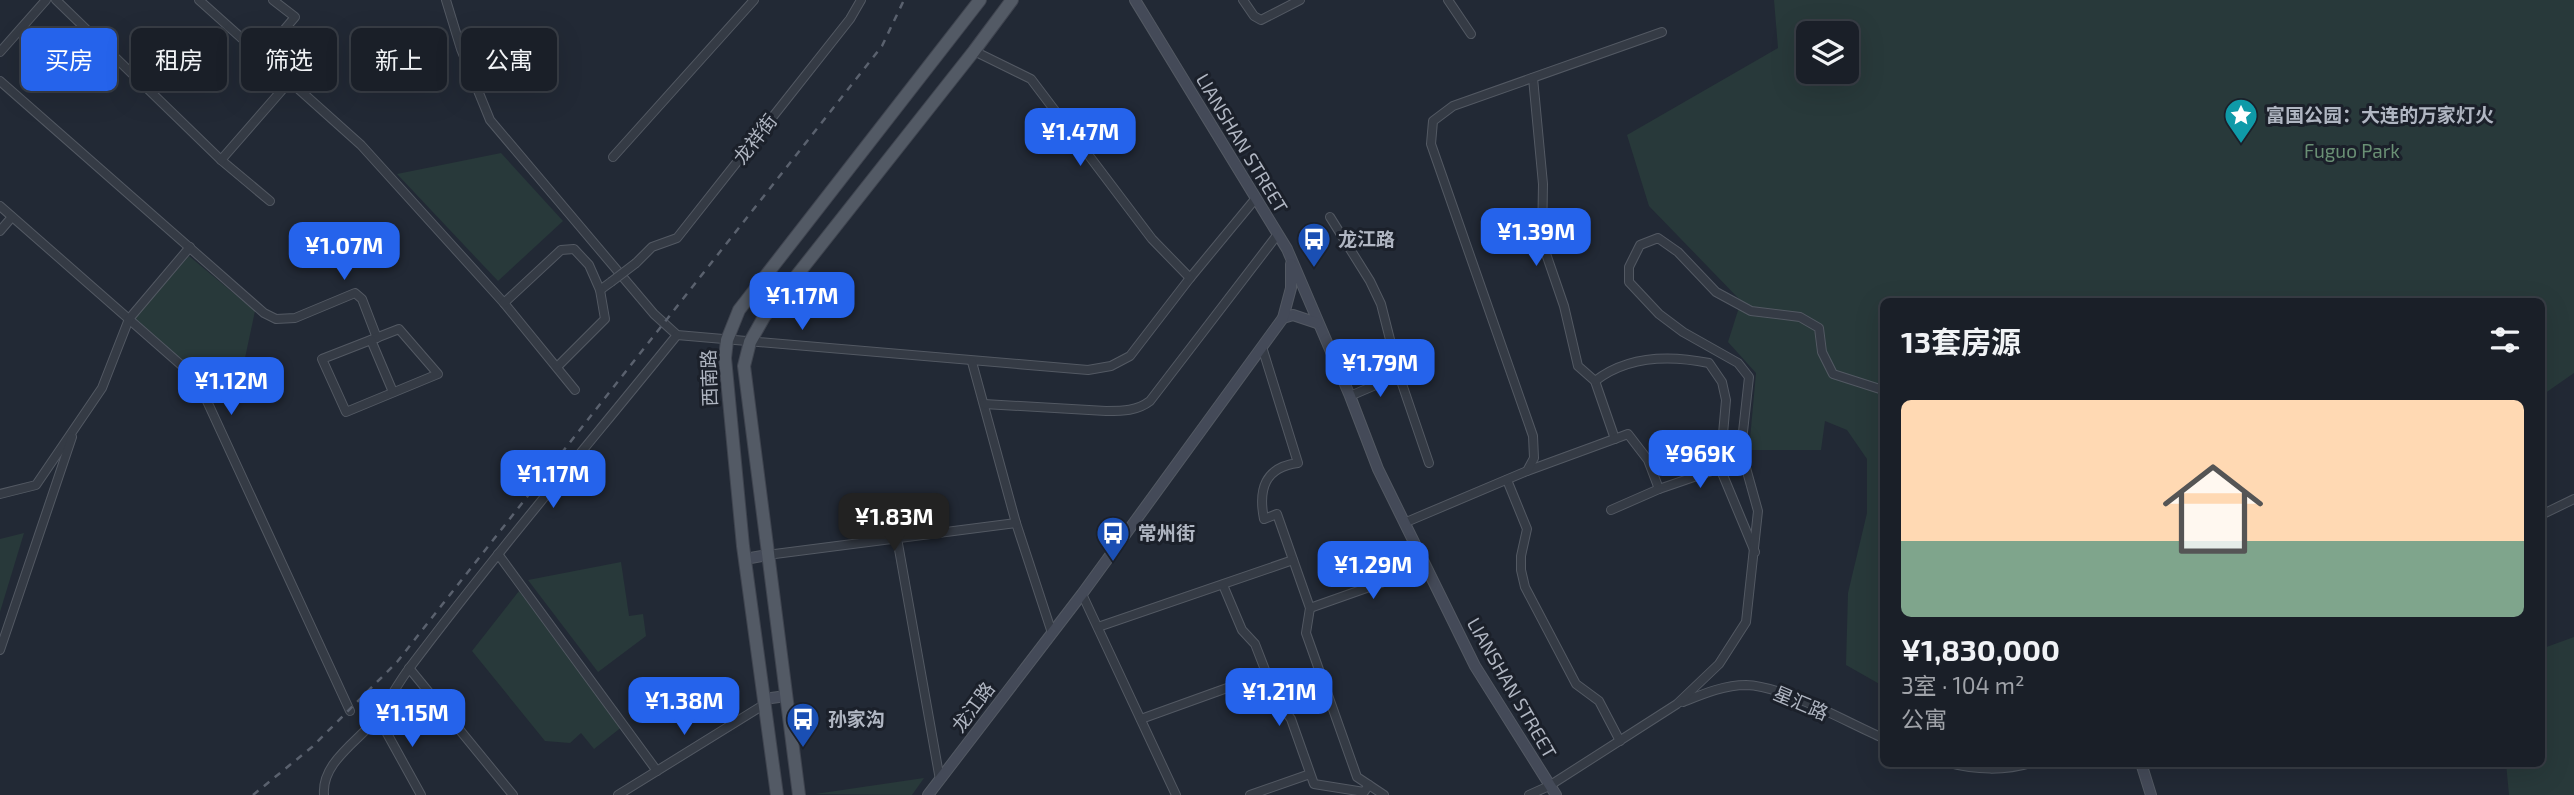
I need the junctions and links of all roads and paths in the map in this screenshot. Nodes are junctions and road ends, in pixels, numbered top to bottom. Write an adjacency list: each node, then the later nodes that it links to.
1 (46, 0): 19 (street)
2 (56, 0): 25 (street)
3 (199, 0): 17 (street)
4 (273, 0): 14 (street)
5 (446, 0): 41 (street)
6 (754, 0): 24 (street)
7 (862, 0): 36 (street, 龙祥街, bridge)
8 (980, 0): 43 (main road, 西南路)
9 (1012, 0): 18 (main road)
10 (1135, 0): 26 (street, LIANSHAN STREET)
11 (1243, 0): 12 (street)
12 (1300, 0)
13 (1448, 0): 16 (street)
14 (286, 28)
15 (1662, 32): 20 (street)
16 (1472, 34)
17 (241, 39)
18 (974, 51): 35 (street); 44 (main road)
19 (0, 52)
20 (1532, 78): 49 (street); 59 (street)
21 (1, 83): 33 (street)
22 (281, 91): 25 (street)
23 (299, 91): 37 (street)
24 (613, 157)
25 (222, 160): 27 (street)
26 (1256, 198): 32 (street, LIANSHAN STREET); 35 (street)
27 (270, 201)
28 (0, 206): 29 (street)
29 (12, 217): 31 (street); 39 (street)
30 (1330, 217): 48 (street)
31 (0, 230)
32 (1278, 234): 34 (street, LIANSHAN STREET); 54 (street)
33 (190, 247): 39 (street); 42 (street)
34 (1291, 258): 38 (street, 龙江路); 40 (street, LIANSHAN STREET)
35 (1190, 278): 46 (street)
36 (600, 290): 37 (street); 47 (street)
37 (504, 303): 47 (street)
38 (1283, 318): 40 (street); 45 (street, 龙江路)
39 (129, 319): 55 (street); 86 (street)
40 (1317, 323): 53 (street, LIANSHAN STREET)
41 (677, 335): 43 (street); 70 (street)
42 (374, 339): 52 (street); 52 (street); 52 (street)
43 (727, 340): 44 (street); 72 (main road, 西南路)
44 (750, 342): 46 (street); 71 (main road)
45 (1262, 347): 73 (street); 76 (street, 龙江路)
46 (972, 362): 54 (street)
47 (556, 367): 51 (street)
48 (1399, 376): 53 (street); 57 (street)
49 (1595, 381): 56 (street); 58 (street)
50 (1880, 389): 69 (street)
51 (575, 390)
52 (393, 392)
53 (1350, 396): 67 (street, LIANSHAN STREET)
54 (984, 404): 66 (street)
55 (75, 428): 62 (street); 80 (street)
56 (1615, 439): 59 (street); 61 (street)
57 (1429, 463)
58 (1720, 468): 61 (street); 69 (street)
59 (1527, 471): 60 (street)
60 (1507, 480): 67 (street); 90 (street)
61 (1659, 489): 64 (street)
62 (0, 494)
63 (2574, 499): 65 (street)
64 (1611, 510)
65 (2545, 513)
66 (1016, 523): 68 (street); 79 (street)
67 (1404, 523): 74 (street, LIANSHAN STREET)
68 (897, 538): 71 (street); 96 (street)
69 (1755, 553): 85 (street)
70 (498, 554): 81 (street); 94 (street)
71 (767, 555): 72 (street); 83 (main road)
72 (745, 559): 84 (main road, 西南路)
73 (1293, 560): 75 (street); 77 (street)
74 (1426, 567): 77 (street); 98 (street, LIANSHAN STREET)
75 (1223, 585): 78 (street); 82 (street)
76 (1082, 594): 78 (street); 79 (street, 龙江路)
77 (1310, 608): 97 (street)
78 (1098, 628): 88 (street)
79 (1052, 633): 96 (street, 龙江路)
80 (0, 650)
81 (409, 668): 87 (street); 102 (street)
82 (1266, 674): 88 (street); 95 (street)
83 (786, 696): 84 (street); 104 (main road)
84 (764, 701): 94 (street); 103 (main road, 西南路)
85 (1676, 704): 89 (street, 星汇路); 90 (street)
86 (350, 711)
87 (378, 717): 100 (street); 101 (street)
88 (1141, 719): 106 (street)
89 (1880, 737)
90 (1620, 741): 98 (street)
91 (1964, 767): 92 (street)
92 (2017, 767)
93 (2142, 767): 110 (street)
94 (657, 771): 99 (street)
95 (1310, 774): 97 (street); 107 (street)
96 (940, 780): 105 (street, 龙江路)
97 (1369, 785): 108 (street)
98 (1552, 791): 109 (street)
99 (623, 794)
100 (324, 795)
101 (421, 795)
102 (513, 795)
103 (777, 795)
104 (799, 795)
105 (928, 795)
106 (1176, 795)
107 (1250, 795)
108 (1384, 795)
109 (1528, 795)
110 (2151, 795)

